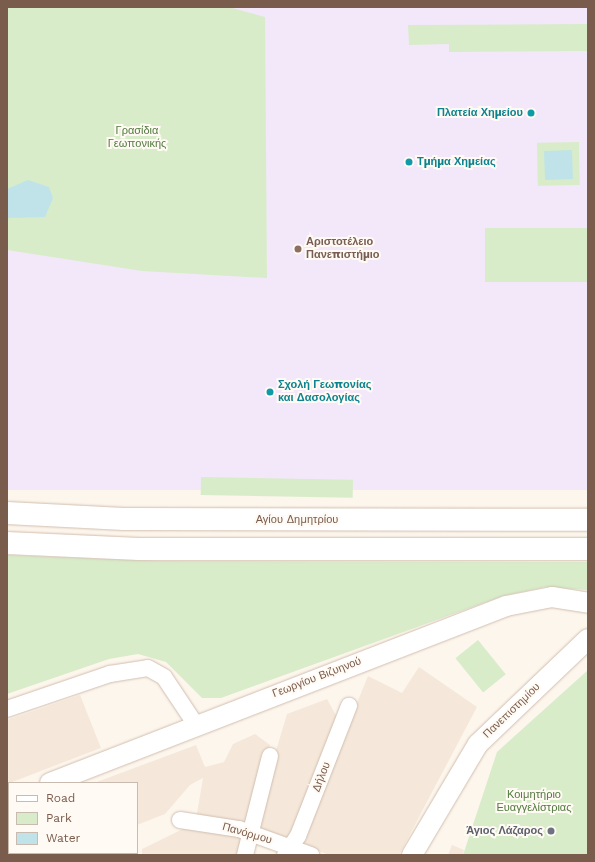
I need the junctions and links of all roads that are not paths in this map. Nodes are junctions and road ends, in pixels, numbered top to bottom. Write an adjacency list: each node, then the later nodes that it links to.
1 (7, 513): 2 (main road, Αγίου Δημητρίου)
2 (588, 520)
3 (7, 543): 4 (main road)
4 (588, 549)
5 (588, 603): 9 (street, Γεωργίου Βιζυηνού)
6 (588, 640): 13 (street, Πανεπιστημίου)
7 (349, 706): 15 (street, Δήλου)
8 (7, 709): 9 (street)
9 (196, 725): 11 (street, Γεωργίου Βιζυηνού)
10 (270, 756): 14 (street)
11 (53, 782)
12 (180, 820): 14 (street, Πανόρμου)
13 (431, 825): 18 (street, Πανεπιστημίου); 19 (street)
14 (250, 833): 15 (street, Πανόρμου); 16 (street)
15 (288, 851): 17 (street, Πανόρμου)
16 (245, 855)
17 (311, 855)
18 (412, 855)
19 (426, 855)

